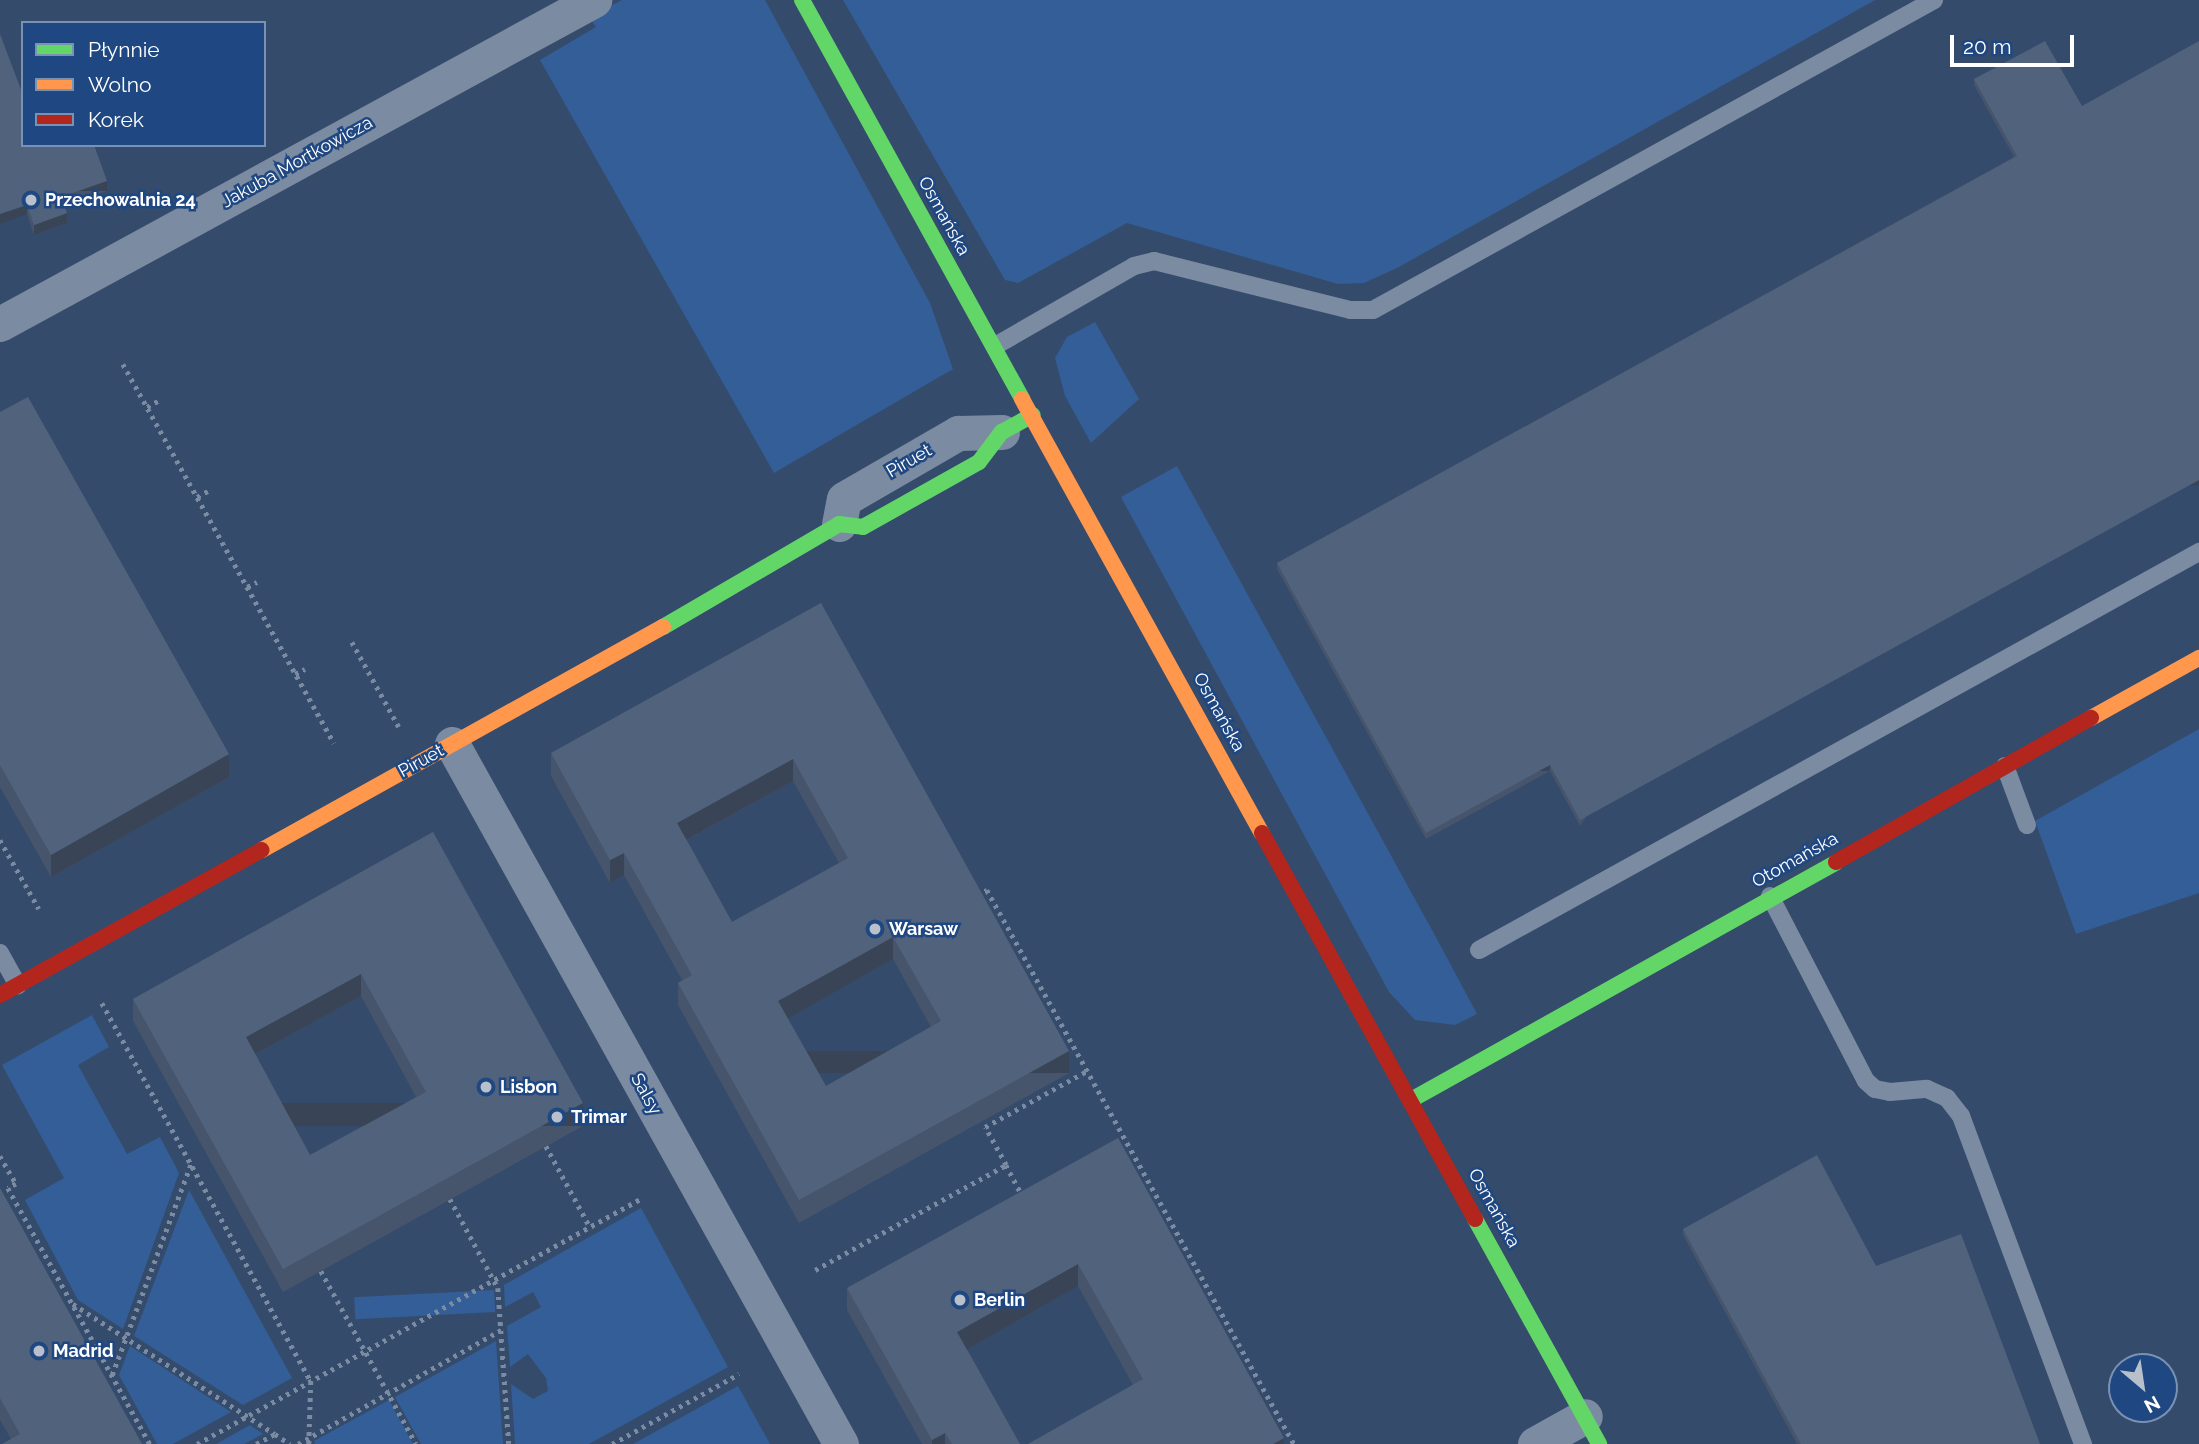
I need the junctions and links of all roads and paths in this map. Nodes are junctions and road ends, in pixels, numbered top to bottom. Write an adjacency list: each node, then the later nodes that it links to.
1 (594, 0): 4 (street, Jakuba Mortkowicza)
2 (802, 0): 5 (street, Osmańska)
3 (1934, 0): 5 (lane)
4 (0, 324)
5 (995, 346): 9 (street, Osmańska)
6 (123, 364): 8 (path)
7 (158, 401): 8 (path)
8 (147, 407): 12 (path)
9 (1033, 415): 10 (street, Piruet); 36 (street, Osmańska)
10 (1002, 432): 13 (street, Piruet)
11 (208, 491): 12 (path)
12 (197, 497): 16 (path)
13 (839, 524): 23 (street, Piruet)
14 (2199, 552): 30 (lane)
15 (257, 582): 16 (path)
16 (247, 587): 20 (path)
17 (352, 642): 21 (path)
18 (2199, 658): 24 (street, Otomańska)
19 (305, 669): 20 (path)
20 (295, 674): 22 (path)
21 (391, 711)
22 (334, 743)
23 (452, 744): 32 (street, Piruet); 72 (street, Salsy)
24 (2005, 766): 25 (lane); 27 (street, Otomańska)
25 (2026, 825)
26 (0, 840): 29 (path)
27 (1770, 896): 36 (street, Otomańska); 75 (lane)
28 (964, 902): 35 (path)
29 (39, 909)
30 (1479, 950)
31 (0, 953): 32 (lane)
32 (19, 985): 33 (street, Piruet)
33 (0, 995)
34 (102, 1003): 41 (path)
35 (1087, 1071): 38 (path); 42 (path)
36 (1411, 1100): 61 (street, Osmańska)
37 (546, 1146): 48 (path)
38 (1130, 1148): 39 (path); 73 (path)
39 (1118, 1154)
40 (0, 1156): 43 (path)
41 (191, 1164): 54 (path); 58 (path)
42 (1006, 1165): 47 (path); 49 (path)
43 (8, 1188): 44 (path); 52 (path)
44 (0, 1192)
45 (642, 1198): 48 (path)
46 (450, 1199): 51 (path)
47 (1027, 1204)
48 (590, 1227): 51 (path)
49 (815, 1270)
50 (321, 1271): 55 (path)
51 (494, 1280): 53 (path); 55 (path)
52 (72, 1304): 54 (path); 57 (path)
53 (502, 1330): 59 (path); 70 (path)
54 (126, 1338): 57 (path); 60 (path)
55 (365, 1351): 58 (path); 59 (path)
56 (739, 1374): 71 (path)
57 (112, 1376): 64 (path)
58 (311, 1381): 60 (path); 63 (path)
59 (388, 1393): 63 (path); 69 (path)
60 (248, 1416): 62 (path); 65 (path)
61 (1592, 1430): 74 (street)
62 (275, 1434): 66 (path); 67 (path)
63 (309, 1441): 68 (path)
64 (150, 1444)
65 (197, 1444)
66 (256, 1444)
67 (290, 1444)
68 (298, 1444)
69 (416, 1444)
70 (509, 1444)
71 (612, 1444)
72 (841, 1444)
73 (1294, 1444)
74 (1535, 1444)
75 (2083, 1444)

